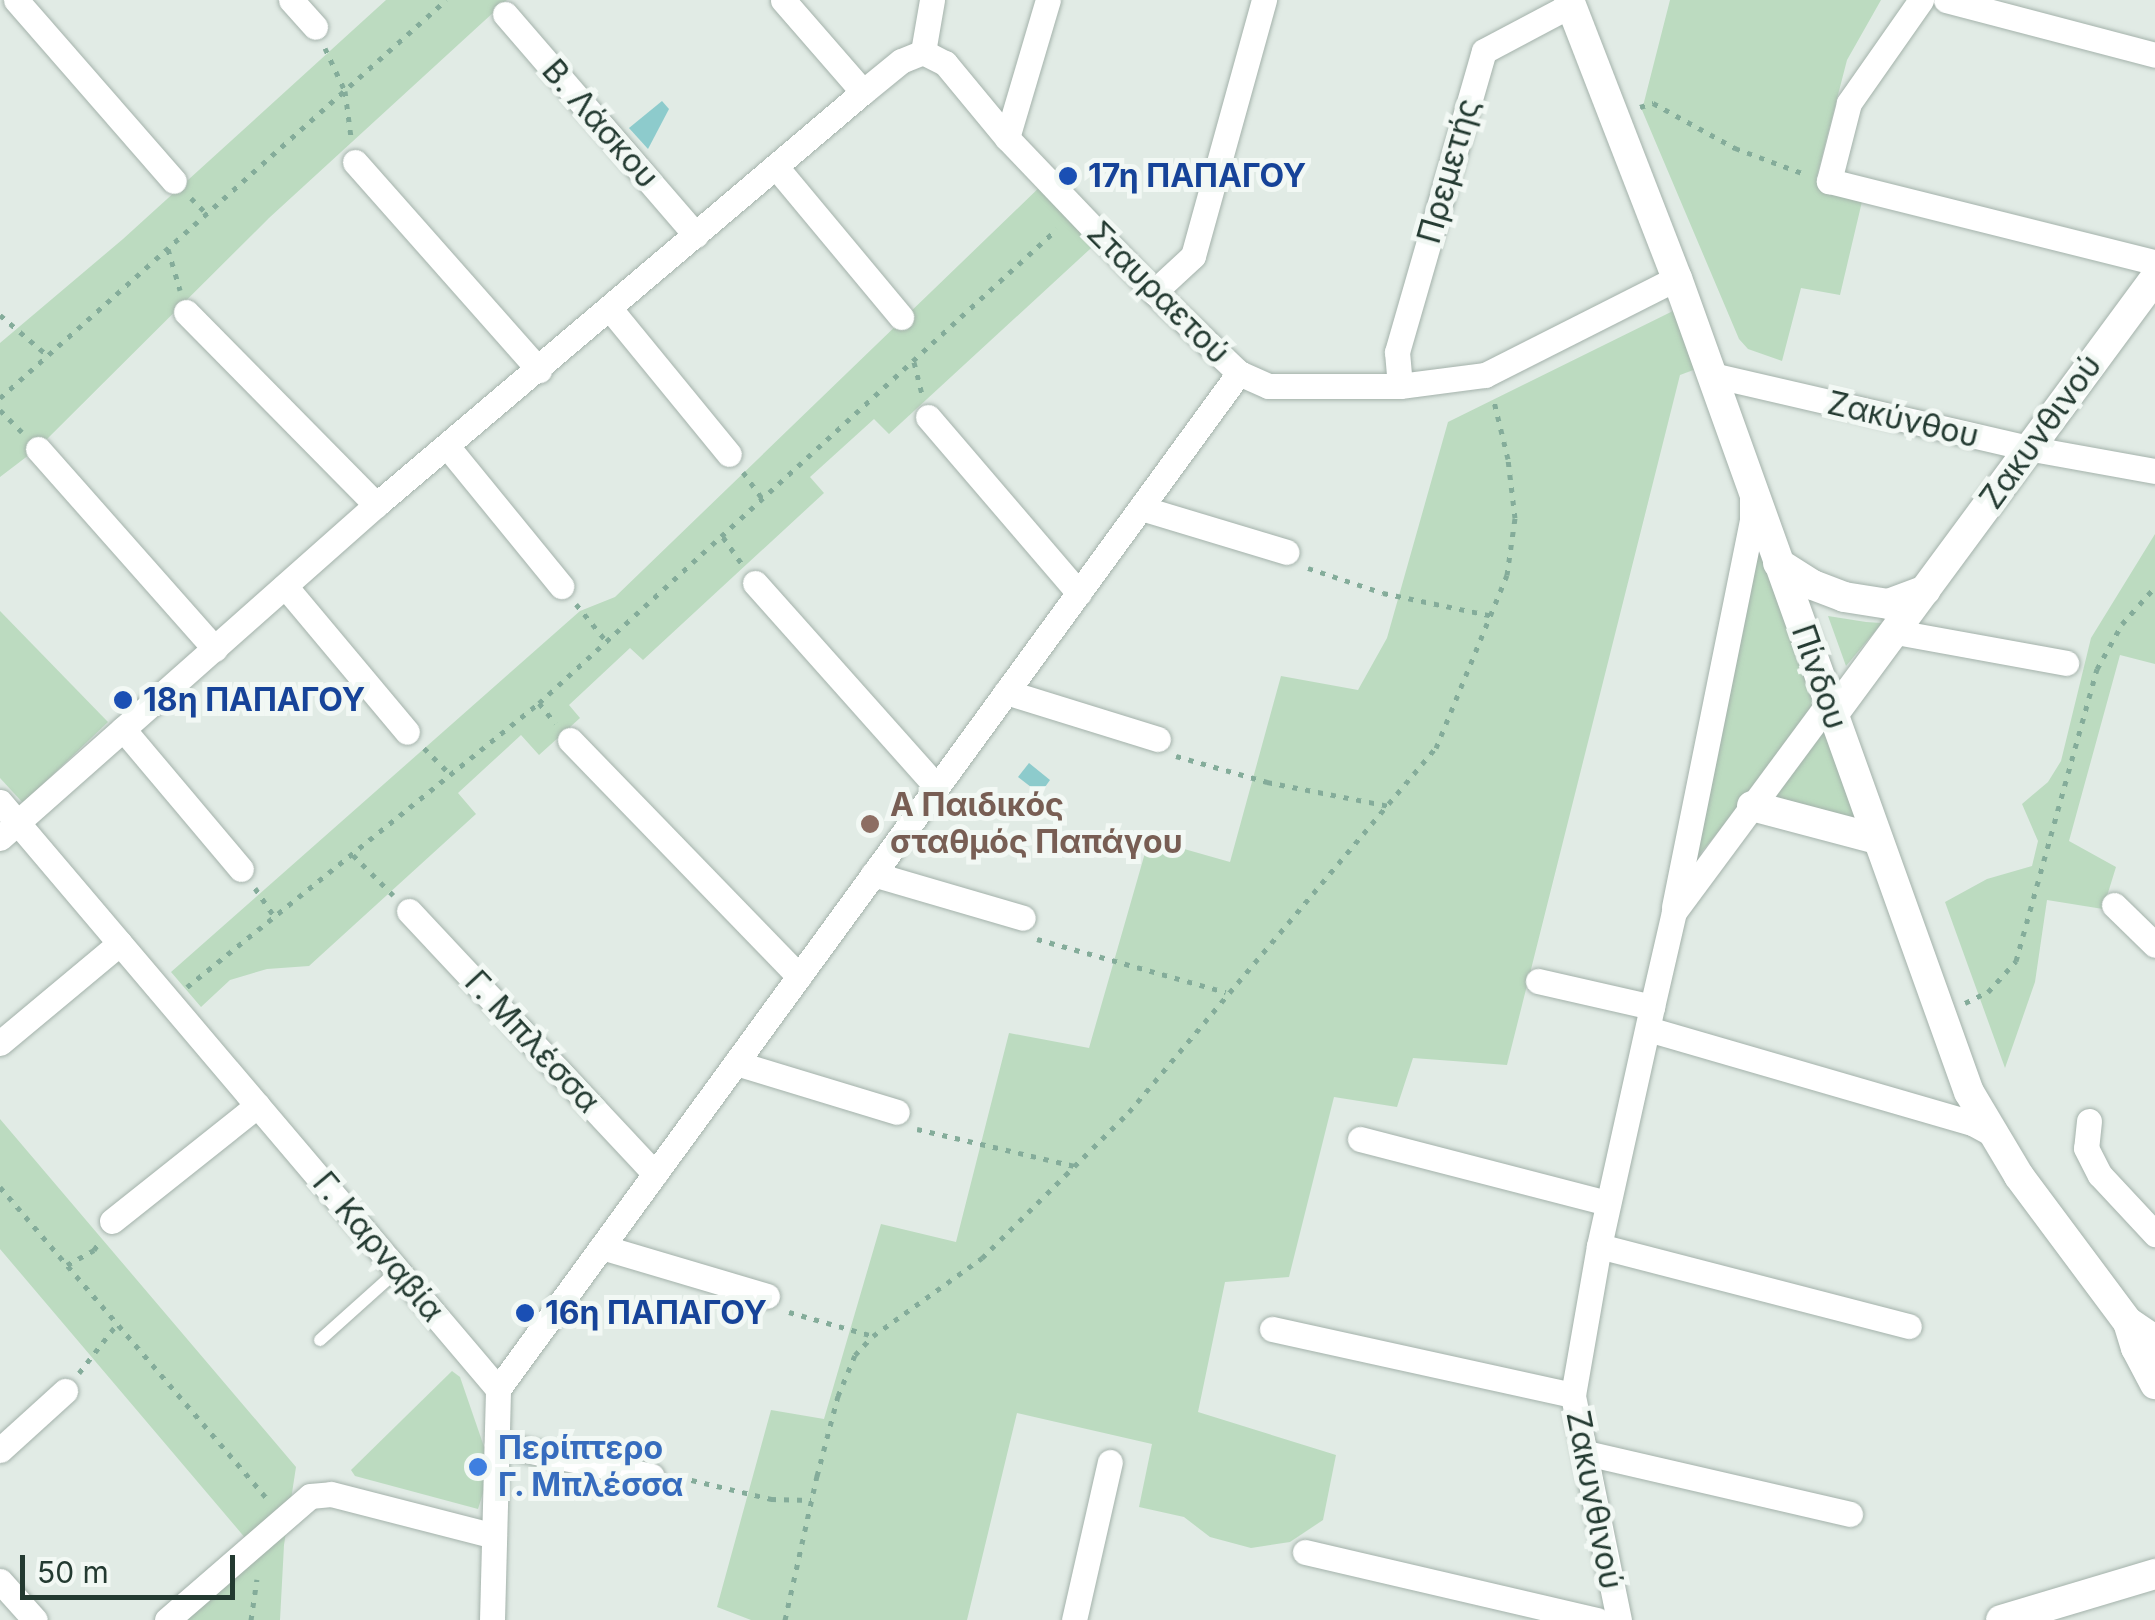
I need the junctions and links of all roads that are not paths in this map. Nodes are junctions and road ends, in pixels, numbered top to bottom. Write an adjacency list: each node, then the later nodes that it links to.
1 (16, 0): 18 (street)
2 (291, 0): 11 (street)
3 (784, 0): 14 (street)
4 (932, 0): 12 (street)
5 (1048, 0): 15 (street)
6 (1264, 0): 23 (street)
7 (1921, 0): 20 (street)
8 (1946, 0): 13 (street)
9 (1574, 2): 21 (street, Πίνδου); 30 (street, Πρεμετής)
10 (505, 14): 19 (street, Β. Λάσκου)
11 (316, 28)
12 (923, 52): 14 (street); 15 (street, Σταυραετού)
13 (2155, 55)
14 (862, 92): 17 (street)
15 (1007, 138): 23 (street, Σταυραετού)
16 (355, 162): 27 (street)
17 (777, 168): 19 (street); 26 (street)
18 (174, 181)
19 (696, 235): 24 (street)
20 (2155, 262)
21 (1677, 278): 29 (street, Πίνδου); 30 (street, Σταυραετού)
22 (2155, 278): 34 (street, Ζακυνθινού)
23 (1154, 292): 28 (street, Σταυραετού)
24 (611, 310): 27 (street); 35 (street)
25 (186, 312): 38 (street)
26 (901, 317)
27 (539, 370): 32 (street)
28 (1239, 373): 30 (street, Σταυραετού); 39 (street)
29 (1712, 375): 34 (street, Ζακύνθου); 37 (street, Πίνδου)
30 (1400, 386)
31 (928, 418): 46 (street)
32 (447, 446): 38 (street); 44 (street)
33 (38, 448): 48 (street)
34 (2027, 448): 36 (street, Ζακύνθου); 45 (street, Ζακυνθινού)
35 (730, 454)
36 (2155, 471)
37 (1752, 488): 41 (street, Πίνδου); 65 (street)
38 (376, 506): 43 (street)
39 (1141, 508): 40 (street); 46 (street)
40 (1287, 552)
41 (1778, 563): 45 (street); 51 (street, Πίνδου)
42 (755, 583): 56 (street)
43 (285, 586): 48 (street); 53 (street)
44 (561, 586)
45 (1929, 588): 47 (street, Ζακυνθινού)
46 (1078, 593): 50 (street)
47 (1896, 632): 49 (street); 51 (street, Ζακυνθινού)
48 (215, 649): 52 (street)
49 (2066, 663)
50 (1006, 692): 54 (street); 56 (street)
51 (1830, 710): 58 (street, Ζακυνθινού); 60 (street, Πίνδου)
52 (124, 729): 59 (street); 61 (street)
53 (407, 732)
54 (1158, 739)
55 (570, 740): 69 (street)
56 (937, 787): 62 (street)
57 (0, 802): 59 (street, Γ. Καρναβία)
58 (1752, 806): 60 (street); 65 (street, Ζακυνθινού)
59 (9, 830): 67 (street, Γ. Καρναβία)
60 (1877, 840): 77 (street, Πίνδου)
61 (242, 869)
62 (874, 874): 66 (street); 69 (street)
63 (2114, 905): 68 (street)
64 (409, 911): 79 (street, Γ. Μπλέσσα)
65 (1674, 912): 71 (street, Ζακυνθινού)
66 (1023, 918)
67 (120, 943): 72 (street); 74 (street, Γ. Καρναβία)
68 (2155, 945)
69 (800, 976): 73 (street)
70 (1538, 981): 71 (street)
71 (1650, 1018): 77 (street); 80 (street, Ζακυνθινού)
72 (0, 1043)
73 (736, 1063): 75 (street); 79 (street)
74 (258, 1106): 81 (street); 85 (street, Γ. Καρναβία)
75 (897, 1112)
76 (2089, 1122): 82 (street)
77 (1993, 1134): 87 (street, Πίνδου)
78 (1360, 1139): 80 (street)
79 (655, 1174): 84 (street)
80 (1608, 1203): 83 (street, Ζακυνθινού)
81 (112, 1221)
82 (2155, 1234)
83 (1599, 1246): 88 (street); 95 (street, Ζακυνθινού)
84 (602, 1247): 86 (street); 93 (street)
85 (398, 1270): 90 (lane); 93 (street, Γ. Καρναβία)
86 (766, 1296)
87 (2128, 1322): 91 (street, Πίνδου); 92 (street, Πίνδου)
88 (1909, 1326)
89 (1272, 1329): 95 (street)
90 (320, 1340)
91 (2155, 1340)
92 (2155, 1384)
93 (498, 1389): 96 (street)
94 (65, 1392): 97 (street)
95 (1573, 1395): 98 (street, Ζακυνθινού)
96 (496, 1444): 100 (street); 102 (street)
97 (0, 1450)
98 (1586, 1453): 101 (street); 111 (street, Ζακυνθινού)
99 (1110, 1462): 109 (street)
100 (652, 1476)
101 (1850, 1514)
102 (494, 1536): 107 (street); 108 (street)
103 (1306, 1552): 110 (street, Ζακυνθινού)
104 (2155, 1574): 112 (street)
105 (0, 1581): 106 (street)
106 (34, 1620)
107 (167, 1620)
108 (492, 1620)
109 (1074, 1620)
110 (1598, 1620)
111 (1618, 1620)
112 (2001, 1620)

